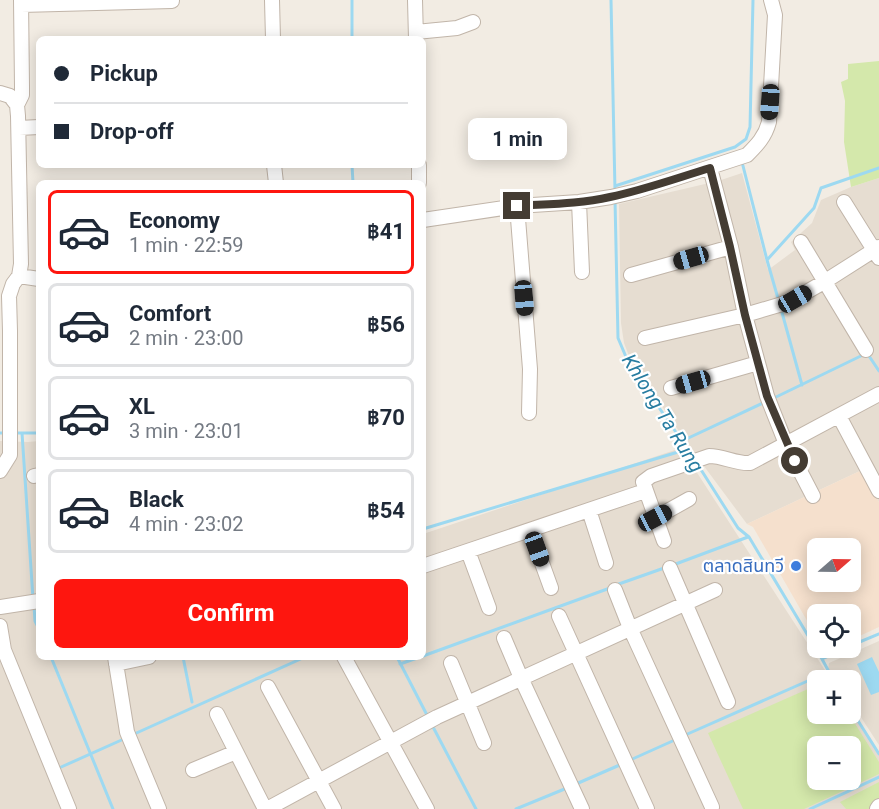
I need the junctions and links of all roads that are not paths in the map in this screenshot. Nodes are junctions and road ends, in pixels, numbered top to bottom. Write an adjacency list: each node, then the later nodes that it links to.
1 (172, 0): 5 (street)
2 (272, 0): 7 (street)
3 (415, 0): 8 (street)
4 (771, 0): 13 (street)
5 (21, 2): 10 (street)
6 (473, 22): 8 (street)
7 (273, 36)
8 (416, 36)
9 (0, 93): 10 (street)
10 (16, 105): 12 (street)
11 (36, 127): 12 (street)
12 (19, 128): 23 (street)
13 (710, 168): 14 (street); 19 (street)
14 (579, 202): 16 (street); 21 (street)
15 (844, 202): 20 (street)
16 (517, 206): 17 (street); 32 (street)
17 (426, 220)
18 (801, 242): 25 (street)
19 (730, 247): 22 (street); 26 (street)
20 (877, 252): 25 (street)
21 (582, 272)
22 (631, 275)
23 (19, 276): 24 (street); 35 (street)
24 (36, 279)
25 (824, 282): 26 (street); 28 (street)
26 (745, 315): 27 (street); 29 (street)
27 (645, 338)
28 (866, 350)
29 (758, 363): 30 (street); 34 (street)
30 (671, 388)
31 (879, 394): 33 (street)
32 (529, 413)
33 (839, 416): 34 (street); 37 (street)
34 (786, 444): 36 (street); 38 (street)
35 (0, 471)
36 (645, 491): 40 (street); 41 (street)
37 (879, 491)
38 (813, 496)
39 (689, 499): 41 (street)
40 (589, 510): 42 (street); 45 (street)
41 (655, 518): 43 (street)
42 (530, 530): 44 (street); 48 (street)
43 (664, 541)
44 (468, 551): 46 (street); 54 (street)
45 (606, 563)
46 (426, 565)
47 (670, 568): 52 (street)
48 (551, 588)
49 (615, 590): 57 (street)
50 (715, 590): 52 (street)
51 (36, 601): 53 (street)
52 (685, 604): 57 (street); 66 (street)
53 (0, 607)
54 (489, 608)
55 (559, 616): 59 (street)
56 (0, 627): 74 (street)
57 (630, 628): 59 (street); 73 (street)
58 (504, 638): 63 (street)
59 (576, 653): 63 (street); 80 (street)
60 (116, 660): 75 (street)
61 (346, 660): 68 (street)
62 (451, 663): 65 (street)
63 (521, 678): 65 (street); 79 (street)
64 (268, 687): 72 (street)
65 (467, 702): 68 (street); 69 (street)
66 (728, 702)
67 (217, 714): 70 (street)
68 (391, 742): 72 (street); 78 (street)
69 (484, 743)
70 (236, 752): 71 (street); 76 (street)
71 (193, 770)
72 (319, 781): 76 (street); 77 (street)
73 (711, 808)
74 (69, 809)
75 (159, 809)
76 (266, 809)
77 (334, 809)
78 (427, 809)
79 (582, 809)
80 (647, 809)

